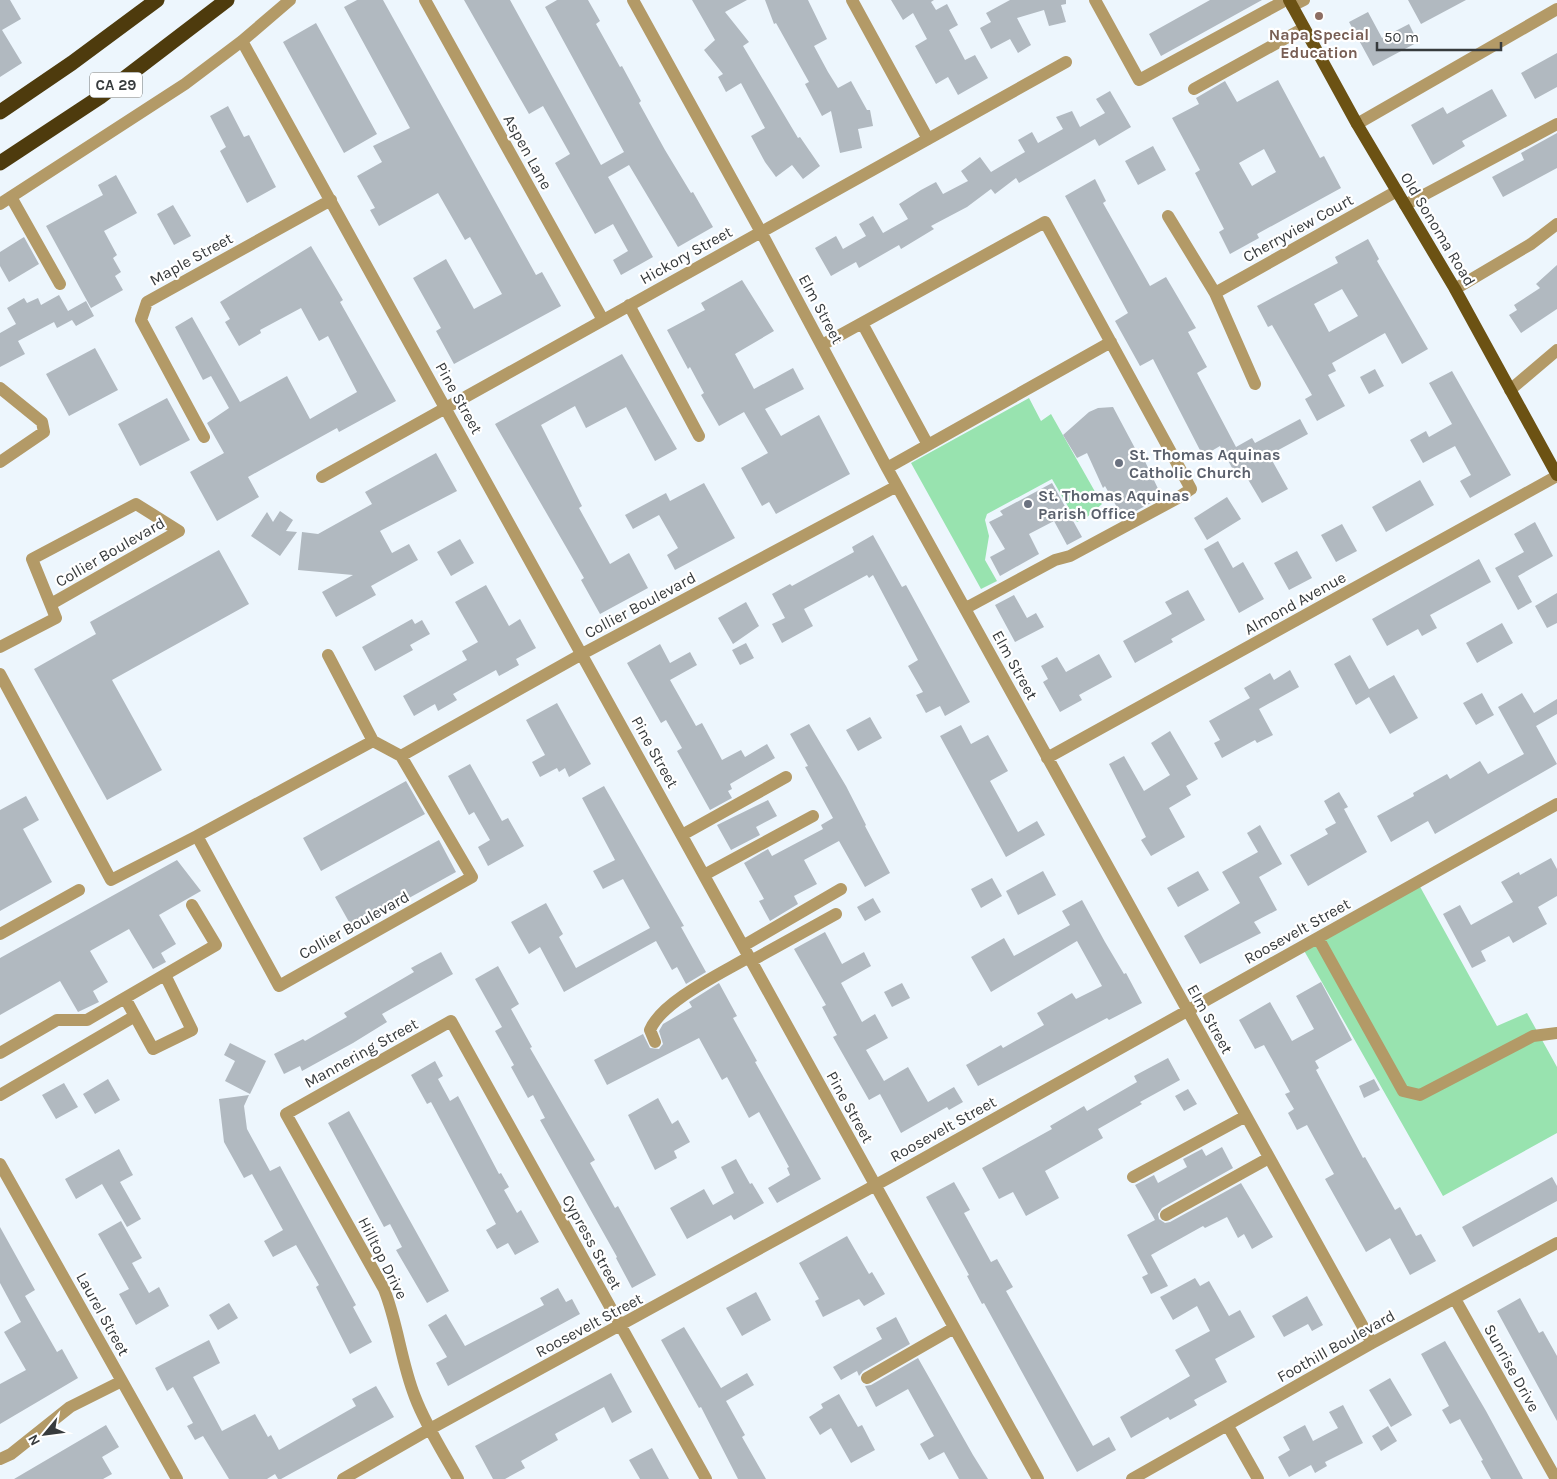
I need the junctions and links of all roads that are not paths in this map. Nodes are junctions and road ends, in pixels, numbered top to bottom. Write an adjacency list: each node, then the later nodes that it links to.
1 (157, 0): 15 (highway, CA 29)
2 (227, 0): 19 (highway, CA 29)
3 (290, 0): 12 (street)
4 (425, 0): 31 (street, Aspen Lane)
5 (633, 0): 26 (street, Elm Street)
6 (852, 0): 18 (street)
7 (1095, 0): 9 (street)
8 (1304, 0): 9 (street)
9 (1289, 2): 11 (main road, Old Sonoma Road)
10 (1557, 9): 16 (street)
11 (1304, 28): 14 (street); 16 (main road, Old Sonoma Road)
12 (242, 41): 21 (street, Pine Street); 22 (street)
13 (1066, 62): 18 (street, Hickory Street)
14 (1194, 89)
15 (0, 112)
16 (1357, 124): 20 (main road, Old Sonoma Road)
17 (1557, 124): 23 (street)
18 (928, 139): 26 (street, Hickory Street)
19 (0, 163)
20 (1397, 191): 23 (main road, Old Sonoma Road); 29 (street, Cherryview Court)
21 (331, 200): 39 (street, Pine Street); 41 (street, Maple Street)
22 (5, 201): 27 (street)
23 (1405, 204): 28 (main road, Old Sonoma Road)
24 (1168, 216): 29 (street)
25 (1557, 224): 28 (street)
26 (761, 232): 30 (street, Hickory Street); 34 (street, Elm Street)
27 (60, 284)
28 (1455, 289): 38 (main road, Old Sonoma Road)
29 (1215, 293): 36 (street)
30 (629, 305): 31 (street, Hickory Street); 40 (street)
31 (603, 320): 39 (street, Hickory Street)
32 (862, 323): 33 (street); 34 (street); 42 (street)
33 (1111, 342): 42 (street); 49 (street)
34 (822, 345): 44 (street, Elm Street)
35 (1557, 350): 38 (street)
36 (1255, 384)
37 (0, 388): 43 (street)
38 (1510, 390): 45 (main road, Old Sonoma Road)
39 (446, 408): 46 (street, Hickory Street); 51 (street, Pine Street)
40 (698, 436)
41 (204, 437)
42 (928, 445): 44 (street)
43 (0, 462)
44 (887, 468): 47 (street, Elm Street)
45 (1557, 475): 56 (street, Almond Avenue)
46 (322, 477)
47 (897, 486): 49 (street, Elm Street); 51 (street, Collier Boulevard)
48 (51, 604): 48 (street, Collier Boulevard); 50 (street, Collier Boulevard)
49 (966, 608): 56 (street, Elm Street)
50 (0, 646)
51 (582, 654): 55 (street, Collier Boulevard); 60 (street, Pine Street)
52 (328, 655): 54 (street)
53 (0, 674): 61 (street)
54 (373, 740): 55 (street, Collier Boulevard); 61 (street)
55 (400, 756): 61 (street, Collier Boulevard)
56 (1048, 758): 73 (street, Elm Street)
57 (786, 777): 60 (street)
58 (1557, 804): 68 (street, Roosevelt Street)
59 (813, 816): 62 (street)
60 (682, 835): 62 (street, Pine Street)
61 (197, 836)
62 (704, 875): 69 (street, Pine Street)
63 (841, 889): 69 (street)
64 (79, 890): 67 (street)
65 (192, 905): 71 (street)
66 (836, 914): 70 (street)
67 (0, 934)
68 (1318, 938): 73 (street, Roosevelt Street); 76 (street)
69 (743, 946): 70 (street, Pine Street)
70 (750, 959): 77 (street); 85 (street, Pine Street)
71 (165, 975): 72 (street); 74 (street)
72 (125, 998): 74 (street); 78 (street)
73 (1187, 1010): 81 (street, Elm Street); 85 (street, Roosevelt Street)
74 (135, 1016): 79 (street)
75 (451, 1021): 80 (street, Mannering Street); 89 (street, Cypress Street)
76 (1557, 1033)
77 (655, 1042)
78 (0, 1052)
79 (0, 1095)
80 (286, 1114): 95 (street, Hilltop Drive)
81 (1246, 1116): 82 (street, Elm Street); 84 (street)
82 (1269, 1158): 86 (street); 91 (street, Elm Street)
83 (0, 1164): 93 (street, Laurel Street)
84 (1133, 1177)
85 (875, 1186): 89 (street, Roosevelt Street); 90 (street, Pine Street)
86 (1166, 1215)
87 (1557, 1243): 88 (street, Foothill Boulevard)
88 (1455, 1299): 91 (street, Foothill Boulevard); 104 (street, Sunrise Drive)
89 (621, 1326): 95 (street, Roosevelt Street); 100 (street, Cypress Street)
90 (954, 1328): 92 (street); 101 (street, Pine Street)
91 (1372, 1343): 94 (street, Foothill Boulevard)
92 (867, 1378)
93 (122, 1381): 96 (street); 97 (street, Laurel Street)
94 (1228, 1426): 102 (street, Foothill Boulevard); 103 (street)
95 (430, 1429): 98 (street, Roosevelt Street); 99 (street, Hilltop Drive)
96 (0, 1459)
97 (177, 1479)
98 (343, 1479)
99 (458, 1479)
100 (706, 1479)
101 (1038, 1479)
102 (1132, 1479)
103 (1258, 1479)
104 (1556, 1479)

